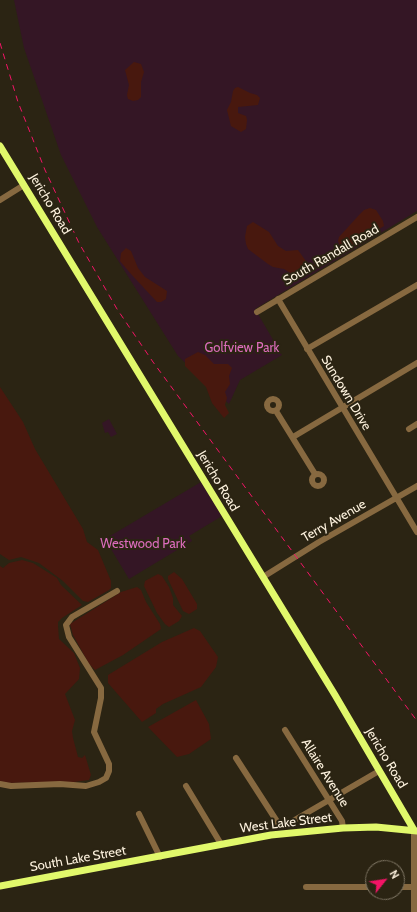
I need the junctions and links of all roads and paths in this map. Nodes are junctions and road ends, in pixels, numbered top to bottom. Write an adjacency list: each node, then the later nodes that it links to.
1 (0, 146): 2 (main road, Jericho Road)
2 (24, 185): 3 (street); 19 (main road, Jericho Road)
3 (0, 200)
4 (417, 217): 6 (street, South Randall Road)
5 (417, 285): 8 (street)
6 (278, 299): 7 (street, South Randall Road); 8 (street, Sundown Drive)
7 (257, 312)
8 (307, 349): 10 (street, Sundown Drive)
9 (417, 363): 10 (street)
10 (342, 407): 14 (street); 17 (street, Sundown Drive)
11 (276, 411): 14 (street)
12 (417, 424): 13 (street)
13 (409, 429)
14 (292, 437): 15 (street)
15 (315, 474)
16 (417, 486): 17 (street, Terry Avenue)
17 (396, 498): 18 (street, Sundown Drive); 19 (street, Terry Avenue)
18 (417, 532)
19 (262, 578): 23 (main road, Jericho Road)
20 (117, 591): 24 (street)
21 (285, 730): 26 (street, Allaire Avenue)
22 (236, 758): 28 (street)
23 (379, 771): 26 (street); 30 (main road, Jericho Road)
24 (0, 784)
25 (186, 786): 32 (street)
26 (329, 800): 28 (street); 29 (street, Allaire Avenue)
27 (139, 814): 33 (street)
28 (286, 825): 31 (street)
29 (343, 828): 30 (main road, West Lake Street); 31 (main road, West Lake Street)
30 (416, 830): 37 (street)
31 (286, 833): 32 (main road, West Lake Street)
32 (222, 844): 33 (main road, West Lake Street)
33 (160, 857): 34 (main road, South Lake Street)
34 (0, 886)
35 (306, 887): 36 (street)
36 (365, 887)
37 (415, 887): 38 (street)
38 (414, 912)

